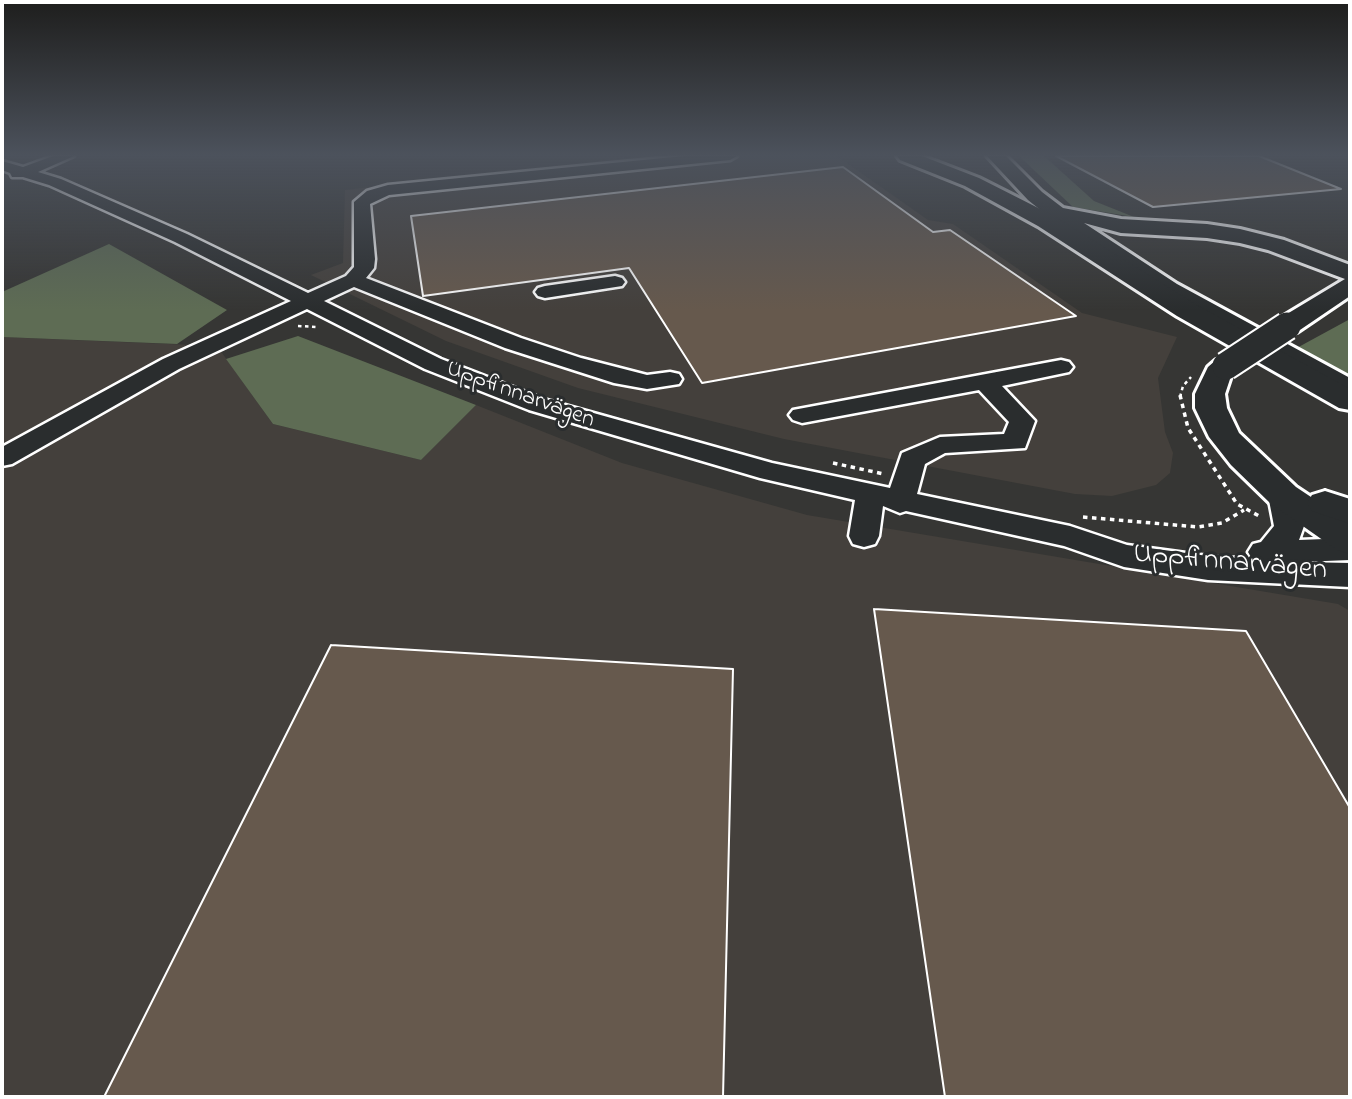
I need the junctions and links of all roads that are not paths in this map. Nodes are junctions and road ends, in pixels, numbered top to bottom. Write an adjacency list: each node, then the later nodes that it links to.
1 (107, 207): 14 (street, Uppfinnarvägen)
2 (362, 207): 9 (street)
3 (1020, 207): 7 (main road)
4 (1038, 207): 7 (main road)
5 (1050, 207): 12 (main road)
6 (1058, 207): 8 (main road)
7 (1076, 239): 17 (main road)
8 (1350, 273)
9 (353, 280): 14 (street); 19 (street)
10 (615, 282): 13 (street)
11 (1350, 283): 12 (main road); 16 (main road)
12 (1168, 289): 21 (main road)
13 (545, 292)
14 (308, 302): 25 (street); 27 (street, Uppfinnarvägen)
15 (1350, 303): 16 (main road)
16 (1293, 329): 17 (main road)
17 (1244, 364): 22 (main road); 23 (main road); 26 (main road); 29 (main road)
18 (1061, 367): 20 (street)
19 (670, 379)
20 (985, 382): 24 (street); 28 (street)
21 (1350, 390)
22 (1350, 401)
23 (1350, 410)
24 (802, 415)
25 (2, 458)
26 (1283, 495): 32 (main road); 34 (street)
27 (870, 496): 28 (street, Uppfinnarvägen); 30 (street)
28 (900, 503): 31 (street, Uppfinnarvägen)
29 (1342, 512)
30 (864, 536)
31 (1070, 537): 34 (street, Uppfinnarvägen); 35 (street, Uppfinnarvägen)
32 (1350, 541)
33 (1350, 549): 34 (street, Uppfinnarvägen)
34 (1269, 553)
35 (1350, 575)

